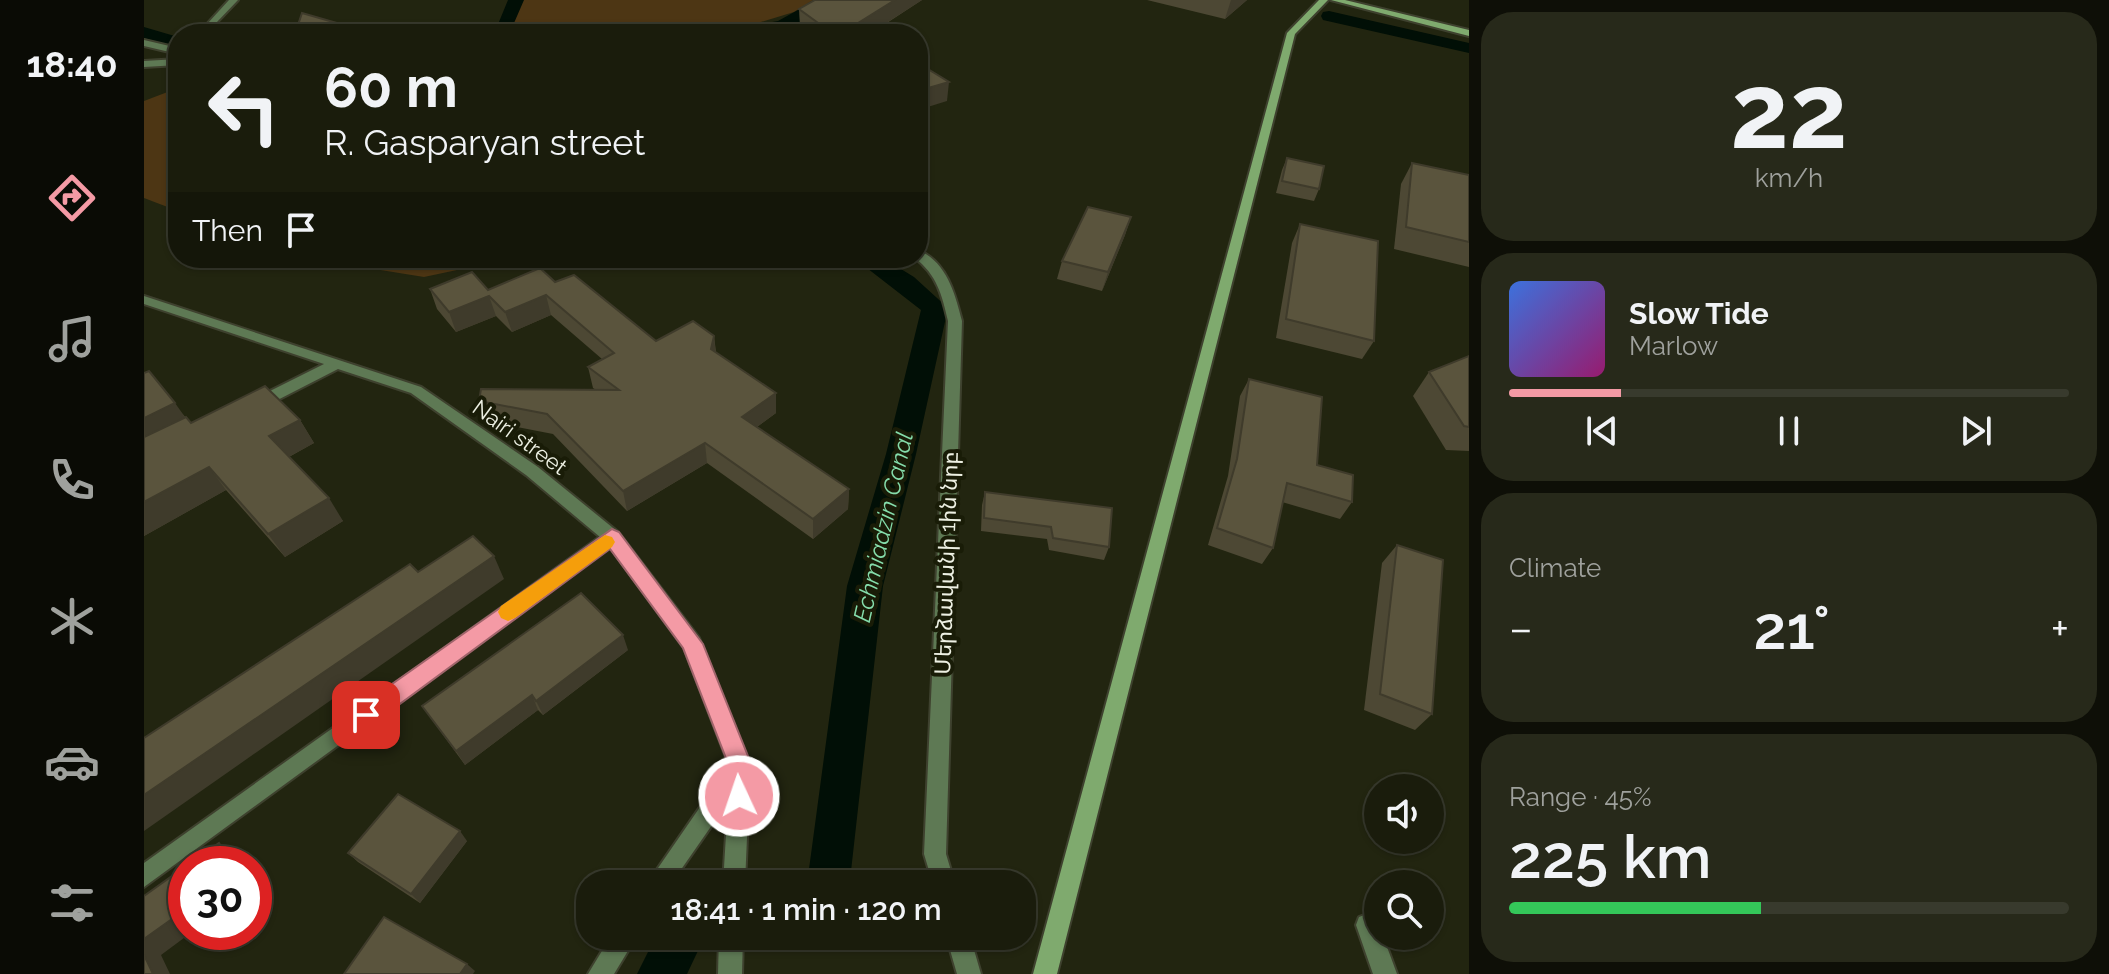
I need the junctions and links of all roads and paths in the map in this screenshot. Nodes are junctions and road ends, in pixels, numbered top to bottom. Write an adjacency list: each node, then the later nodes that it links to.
1 (234, 0): 4 (street)
2 (1324, 0): 27 (main road)
3 (1335, 0): 5 (main road)
4 (212, 24)
5 (1469, 33)
6 (144, 43): 7 (street)
7 (168, 49)
8 (168, 63): 9 (street)
9 (144, 64)
10 (928, 261): 18 (street, Մերձավանի 1ին նրբ)
11 (144, 300): 12 (street, Nairi street)
12 (336, 364): 13 (street); 14 (street, Nairi street)
13 (240, 412)
14 (612, 537): 15 (street, Nairi street); 19 (street)
15 (740, 766): 16 (street); 17 (street)
16 (668, 870)
17 (735, 870)
18 (940, 870)
19 (144, 876)
20 (616, 950): 24 (street)
21 (731, 950): 25 (street)
22 (962, 950): 26 (street)
23 (1376, 950): 28 (street)
24 (600, 974)
25 (730, 974)
26 (969, 974)
27 (1045, 974)
28 (1385, 974)

